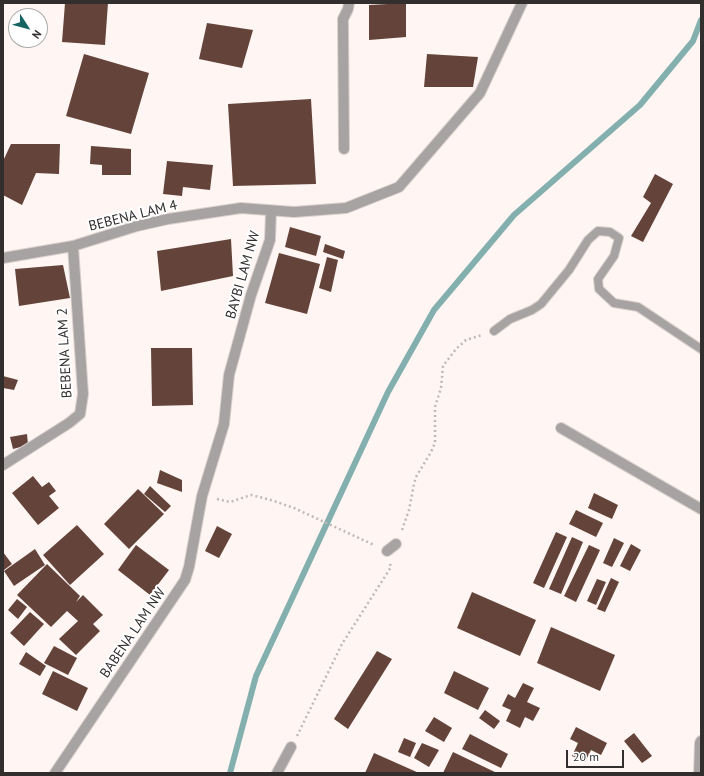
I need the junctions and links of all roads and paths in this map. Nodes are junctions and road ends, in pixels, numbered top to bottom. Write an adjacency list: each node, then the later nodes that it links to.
1 (349, 3): 3 (street)
2 (522, 3): 4 (street)
3 (344, 149)
4 (271, 211): 5 (street, BEBENA LAM 4); 11 (street, BAYBI LAM NW)
5 (73, 246): 6 (street, BEBENA LAM 4); 10 (street, BEBENA LAM 2)
6 (3, 258)
7 (494, 331): 8 (lane); 13 (path)
8 (701, 349)
9 (561, 428): 12 (street)
10 (3, 465)
11 (202, 496): 14 (path); 17 (street, BABENA LAM NW)
12 (701, 509)
13 (396, 544): 14 (street)
14 (387, 552): 16 (path)
15 (701, 741): 19 (street)
16 (292, 747): 18 (street)
17 (55, 773)
18 (277, 773)
19 (699, 773)

